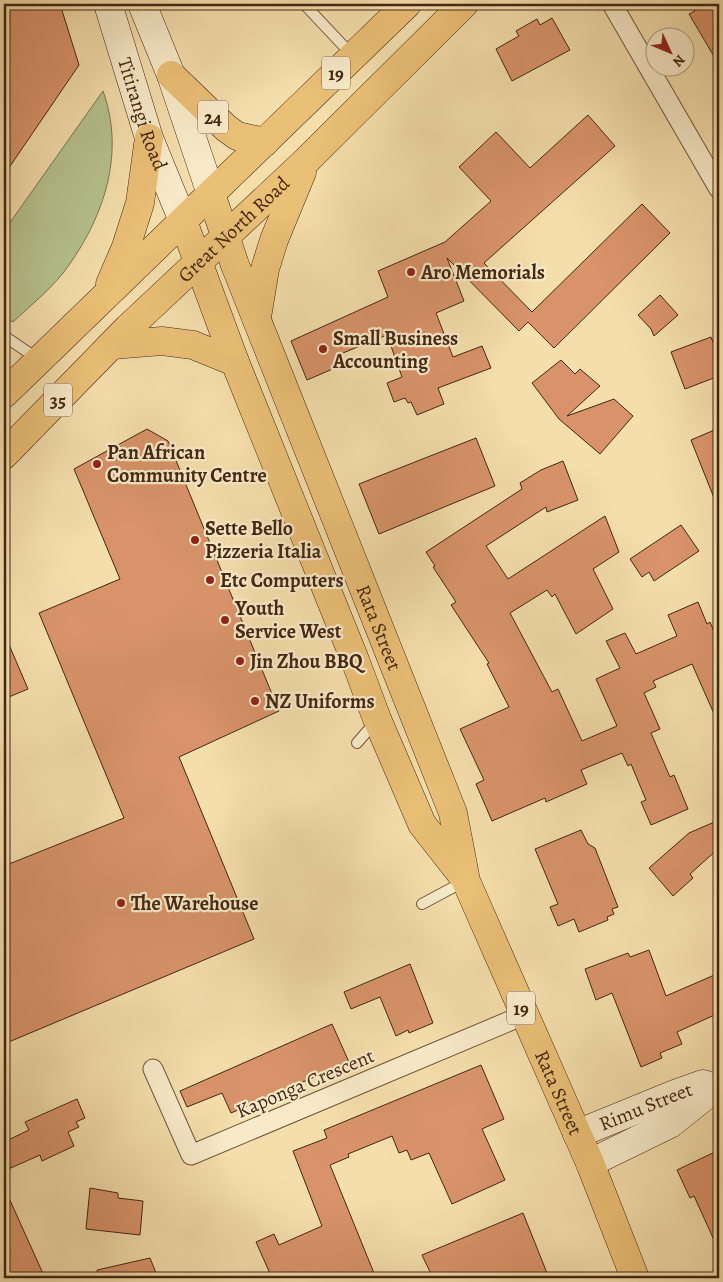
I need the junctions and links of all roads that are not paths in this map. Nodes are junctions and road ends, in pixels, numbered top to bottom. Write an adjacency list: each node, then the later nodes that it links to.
1 (108, 4): 9 (main road, Titirangi Road)
2 (142, 4): 8 (main road, Titirangi Road / 24)
3 (304, 4): 7 (lane)
4 (407, 4): 7 (main road, Great North Road / 19)
5 (464, 4): 11 (main road, Great North Road / 19)
6 (612, 4): 12 (street)
7 (354, 56): 10 (main road, Great North Road / 19)
8 (171, 75): 10 (main road, 24); 13 (main road, Titirangi Road / 24)
9 (149, 138): 14 (main road, Titirangi Road); 17 (main road)
10 (265, 142): 13 (main road, Great North Road / 19)
11 (306, 161): 15 (main road, Great North Road / 19); 18 (main road)
12 (719, 189)
13 (211, 194): 14 (main road, Great North Road / 19); 15 (main road, 19)
14 (183, 221): 16 (main road, 19); 17 (main road, Great North Road / 35)
15 (226, 237): 16 (main road, Great North Road / 19); 18 (main road, Rata Street / 19)
16 (199, 264): 20 (main road, Great North Road / 35); 22 (main road, Rata Street / 19)
17 (105, 294): 21 (main road, Great North Road / 35)
18 (257, 317): 27 (main road, Rata Street / 19)
19 (4, 336): 21 (lane)
20 (112, 345): 22 (main road); 24 (main road, Great North Road / 35)
21 (38, 359): 23 (main road, Great North Road / 35)
22 (234, 362): 25 (main road, Rata Street / 19)
23 (4, 394)
24 (4, 455)
25 (377, 719): 26 (lane); 27 (main road, Rata Street / 19)
26 (357, 743)
27 (466, 881): 28 (lane); 29 (main road, Rata Street / 19)
28 (422, 904)
29 (524, 1014): 30 (street, Kaponga Crescent); 32 (main road, Rata Street / 19)
30 (153, 1069)
31 (716, 1086): 32 (main road, Rimu Street); 33 (main road, Rimu Street)
32 (577, 1134): 33 (main road, Rata Street / 19)
33 (590, 1163): 34 (main road, Rata Street / 19)
34 (634, 1278)

